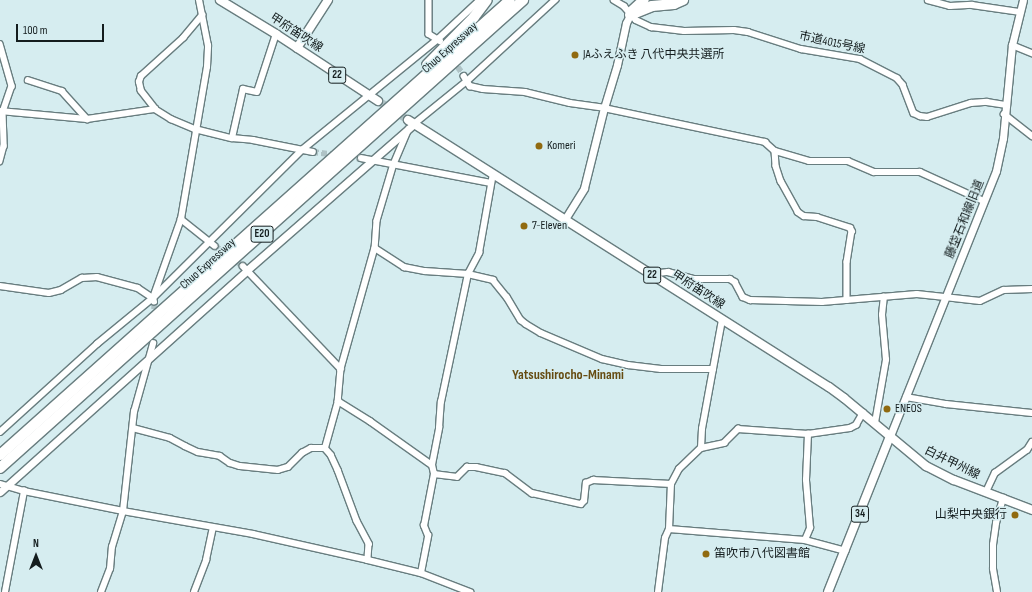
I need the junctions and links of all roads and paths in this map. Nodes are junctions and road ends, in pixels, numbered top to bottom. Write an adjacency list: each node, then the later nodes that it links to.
1 (199, 0): 19 (street)
2 (220, 0): 20 (main road, 甲府笛吹線 / 22)
3 (328, 0): 24 (main road)
4 (429, 0): 21 (street)
5 (480, 0): 21 (street)
6 (487, 0): 38 (highway)
7 (510, 0): 38 (highway, Chuo Expressway / E20)
8 (523, 0): 26 (highway, Chuo Expressway / E20)
9 (528, 0): 26 (highway)
10 (555, 0): 27 (street)
11 (614, 0): 17 (street, 市道4015号線)
12 (626, 0): 17 (street)
13 (644, 0): 17 (highway)
14 (683, 0): 17 (highway)
15 (1023, 0): 18 (street, 藤垈石和線旧道)
16 (932, 1): 18 (street)
17 (627, 11): 31 (street, 市道4015号線); 32 (street)
18 (1020, 12): 23 (street, 藤垈石和線旧道)
19 (202, 15): 33 (street); 39 (street)
20 (276, 34): 24 (main road, 甲府笛吹線 / 22); 41 (street)
21 (439, 40): 29 (street)
22 (0, 44): 34 (street)
23 (1012, 45): 25 (street); 31 (street, 藤垈石和線旧道)
24 (297, 48): 29 (main road, 甲府笛吹線 / 22)
25 (1032, 53)
26 (450, 66): 84 (highway, Chuo Expressway / E20)
27 (465, 78): 32 (street); 37 (street)
28 (28, 80): 36 (street)
29 (370, 96): 30 (main road, 甲府笛吹線 / 22); 42 (street)
30 (378, 101)
31 (1005, 105): 35 (street, 藤垈石和線旧道)
32 (604, 108): 43 (street); 53 (street)
33 (155, 109): 36 (street); 39 (street)
34 (2, 112): 36 (street); 47 (street)
35 (1004, 114): 40 (street); 51 (street, 藤垈石和線旧道)
36 (87, 119)
37 (411, 123): 46 (street); 48 (street); 49 (main road, 甲府笛吹線 / 22)
38 (370, 124): 82 (highway, Chuo Expressway / E20)
39 (195, 129): 41 (street); 52 (street)
40 (1032, 136)
41 (232, 138): 42 (street)
42 (302, 150): 44 (street); 54 (street)
43 (775, 151): 51 (street); 64 (street)
44 (313, 152)
45 (361, 158): 46 (street)
46 (372, 160): 48 (street); 56 (street)
47 (0, 162)
48 (394, 164): 50 (street); 55 (street)
49 (493, 174): 50 (street); 53 (main road, 甲府笛吹線 / 22)
50 (491, 182): 57 (street)
51 (984, 201): 62 (street, 藤垈石和線旧道)
52 (181, 219): 54 (street); 63 (street)
53 (565, 219): 58 (main road, 甲府笛吹線 / 22)
54 (212, 245): 63 (street)
55 (374, 248): 57 (street); 68 (street)
56 (245, 268): 67 (street); 68 (street)
57 (468, 274): 69 (street); 83 (street)
58 (651, 274): 64 (street); 65 (main road, 甲府笛吹線 / 22)
59 (0, 286): 63 (street)
60 (1032, 289): 62 (street)
61 (884, 298): 62 (street); 64 (street); 74 (street)
62 (945, 299): 70 (street, 藤垈石和線旧道)
63 (153, 300): 76 (street)
64 (848, 300)
65 (722, 320): 69 (street); 72 (main road, 甲府笛吹線 / 22)
66 (154, 344): 67 (street)
67 (152, 355): 75 (street); 87 (street)
68 (342, 369): 71 (street)
69 (713, 369): 81 (street)
70 (906, 397): 73 (street); 78 (street, 藤垈石和線旧道)
71 (338, 401): 80 (street); 83 (street)
72 (863, 413): 74 (main road, 甲府笛吹線 / 22); 77 (street)
73 (1032, 413)
74 (875, 423): 78 (main road, 甲府笛吹線 / 22)
75 (133, 428): 80 (street); 93 (street)
76 (0, 432)
77 (808, 434): 81 (street); 96 (street)
78 (890, 436): 90 (main road, 白井甲州線); 97 (main road, 34)
79 (1032, 442): 90 (street)
80 (325, 448): 98 (street)
81 (701, 448): 86 (street)
82 (0, 455)
83 (432, 465): 85 (street)
84 (0, 468)
85 (434, 474): 86 (street); 99 (street)
86 (671, 484): 95 (street)
87 (4, 485): 88 (street); 89 (street)
88 (24, 491): 93 (street); 100 (street)
89 (0, 492)
90 (986, 492): 91 (main road, 白井甲州線)
91 (1003, 498): 92 (main road, 白井甲州線); 106 (street)
92 (1032, 510)
93 (123, 511): 94 (street); 101 (street)
94 (213, 528): 98 (street); 102 (street)
95 (669, 528): 96 (street); 104 (street)
96 (805, 540): 97 (street)
97 (846, 551): 105 (main road, 34)
98 (368, 560): 99 (street)
99 (421, 573): 103 (street)
100 (5, 592)
101 (101, 592)
102 (194, 592)
103 (470, 592)
104 (658, 592)
105 (828, 592)
106 (997, 592)

